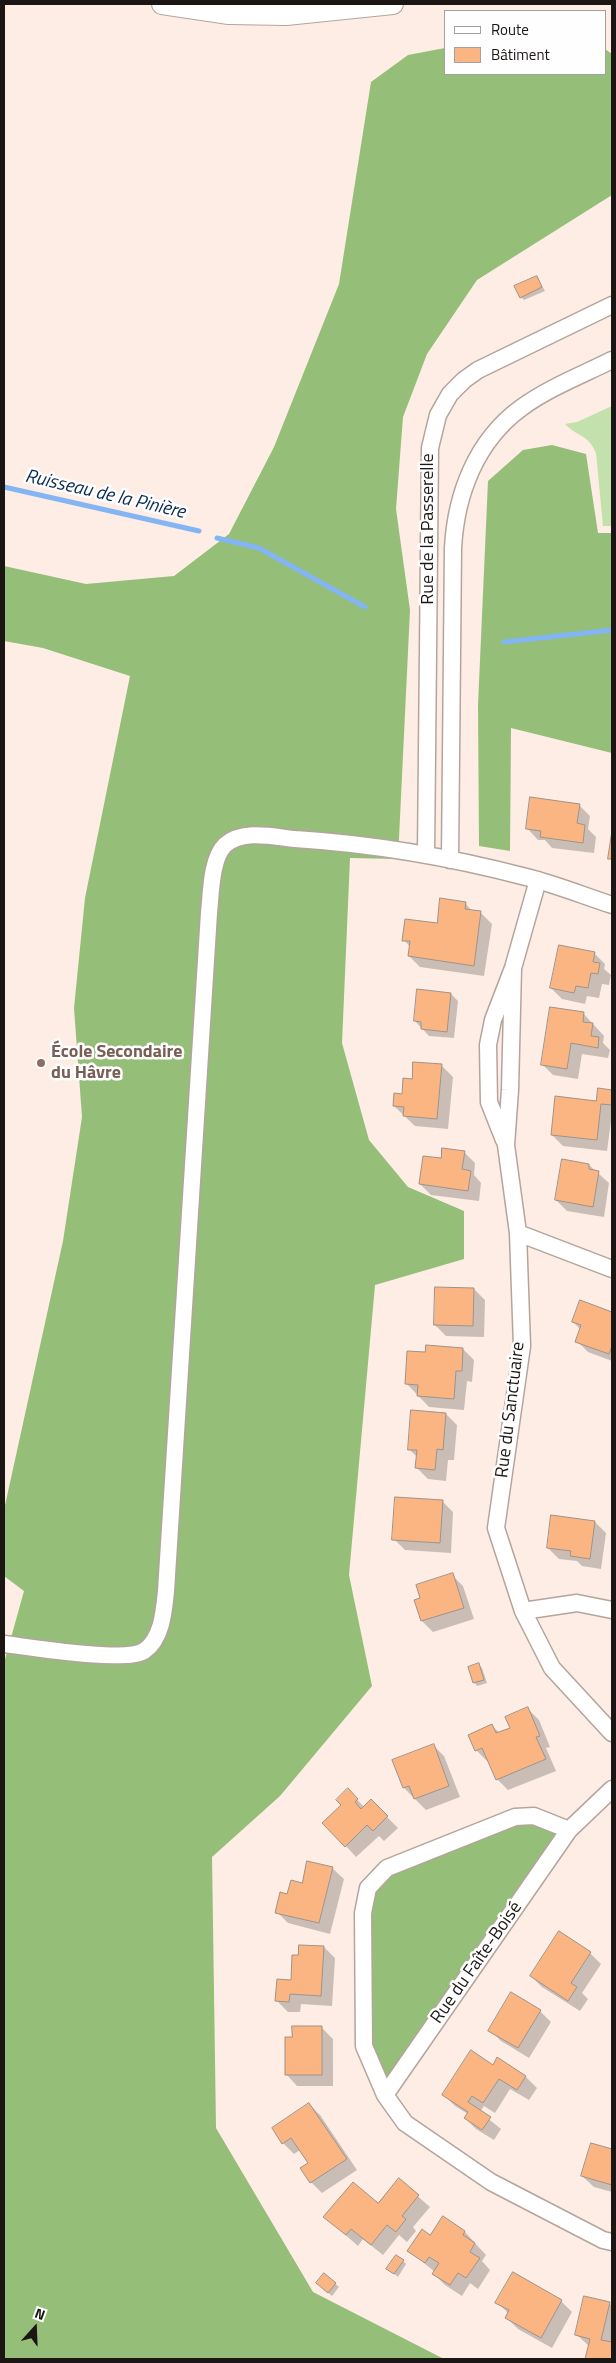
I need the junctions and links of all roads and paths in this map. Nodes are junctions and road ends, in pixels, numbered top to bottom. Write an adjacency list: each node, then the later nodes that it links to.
1 (162, 4): 2 (street)
2 (393, 4)
3 (612, 305): 5 (street, Rue de la Passerelle)
4 (612, 360): 6 (street, Rue de la Passerelle)
5 (426, 855): 6 (street); 15 (street)
6 (450, 860): 7 (street)
7 (538, 880): 8 (street); 9 (street, Rue du Sanctuaire)
8 (612, 905)
9 (512, 968): 10 (street, Rue du Sanctuaire); 10 (street, Rue du Sanctuaire)
10 (506, 1145): 11 (street, Rue du Sanctuaire)
11 (518, 1233): 12 (street); 14 (street, Rue du Sanctuaire)
12 (612, 1269)
13 (612, 1610): 14 (street)
14 (523, 1611): 16 (street, Rue du Sanctuaire)
15 (4, 1644)
16 (612, 1734)
17 (612, 1789): 18 (street, Rue du Faîte-Boisé)
18 (569, 1830): 19 (street, Rue du Faîte-Boisé); 19 (street)
19 (385, 2095): 20 (street)
20 (612, 2242)

